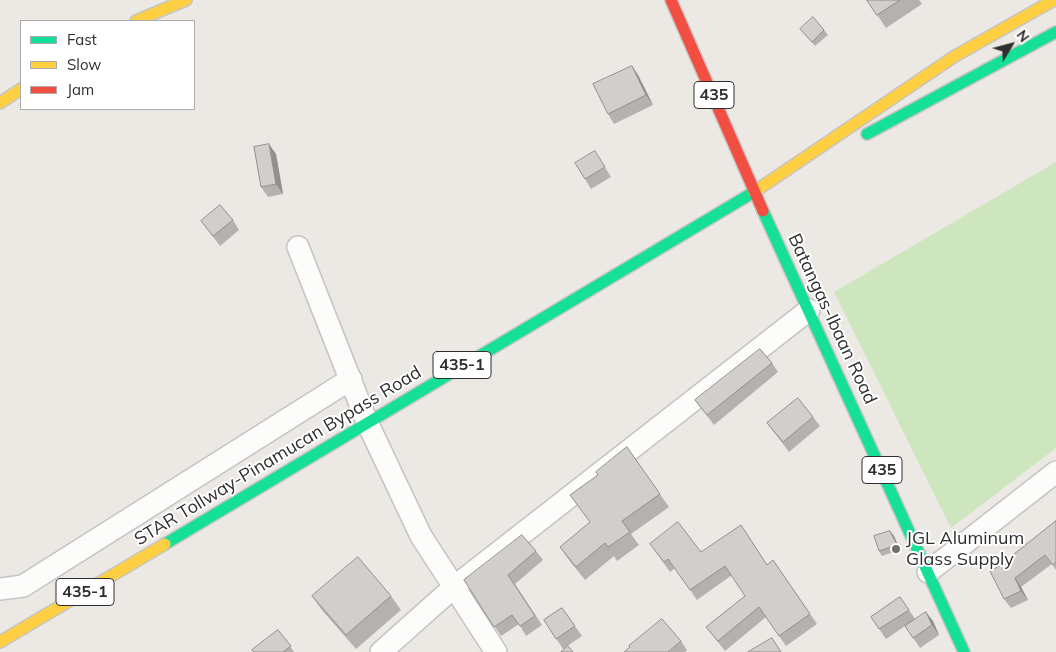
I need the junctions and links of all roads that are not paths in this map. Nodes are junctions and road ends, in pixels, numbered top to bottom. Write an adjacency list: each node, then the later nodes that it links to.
1 (186, 0): 4 (main road)
2 (671, 0): 8 (main road, Batangas-Ibaan Road / 435)
3 (1054, 0): 8 (main road)
4 (138, 20)
5 (1056, 32): 8 (main road)
6 (20, 90): 7 (main road)
7 (0, 103)
8 (754, 192): 10 (main road, Batangas-Ibaan Road / 435); 12 (main road, STAR Tollway-Pinamucan Bypass Road / 435-1)
9 (298, 247): 11 (street)
10 (808, 310): 14 (main road, Batangas-Ibaan Road / 435); 15 (street)
11 (351, 379): 12 (street); 16 (street)
12 (367, 422): 15 (street); 17 (main road, STAR Tollway-Pinamucan Bypass Road / 435-1)
13 (1056, 472): 14 (street)
14 (928, 572): 20 (main road, Batangas-Ibaan Road / 435)
15 (454, 587): 18 (street); 19 (street)
16 (0, 589)
17 (0, 642)
18 (381, 652)
19 (496, 652)
20 (964, 652)

